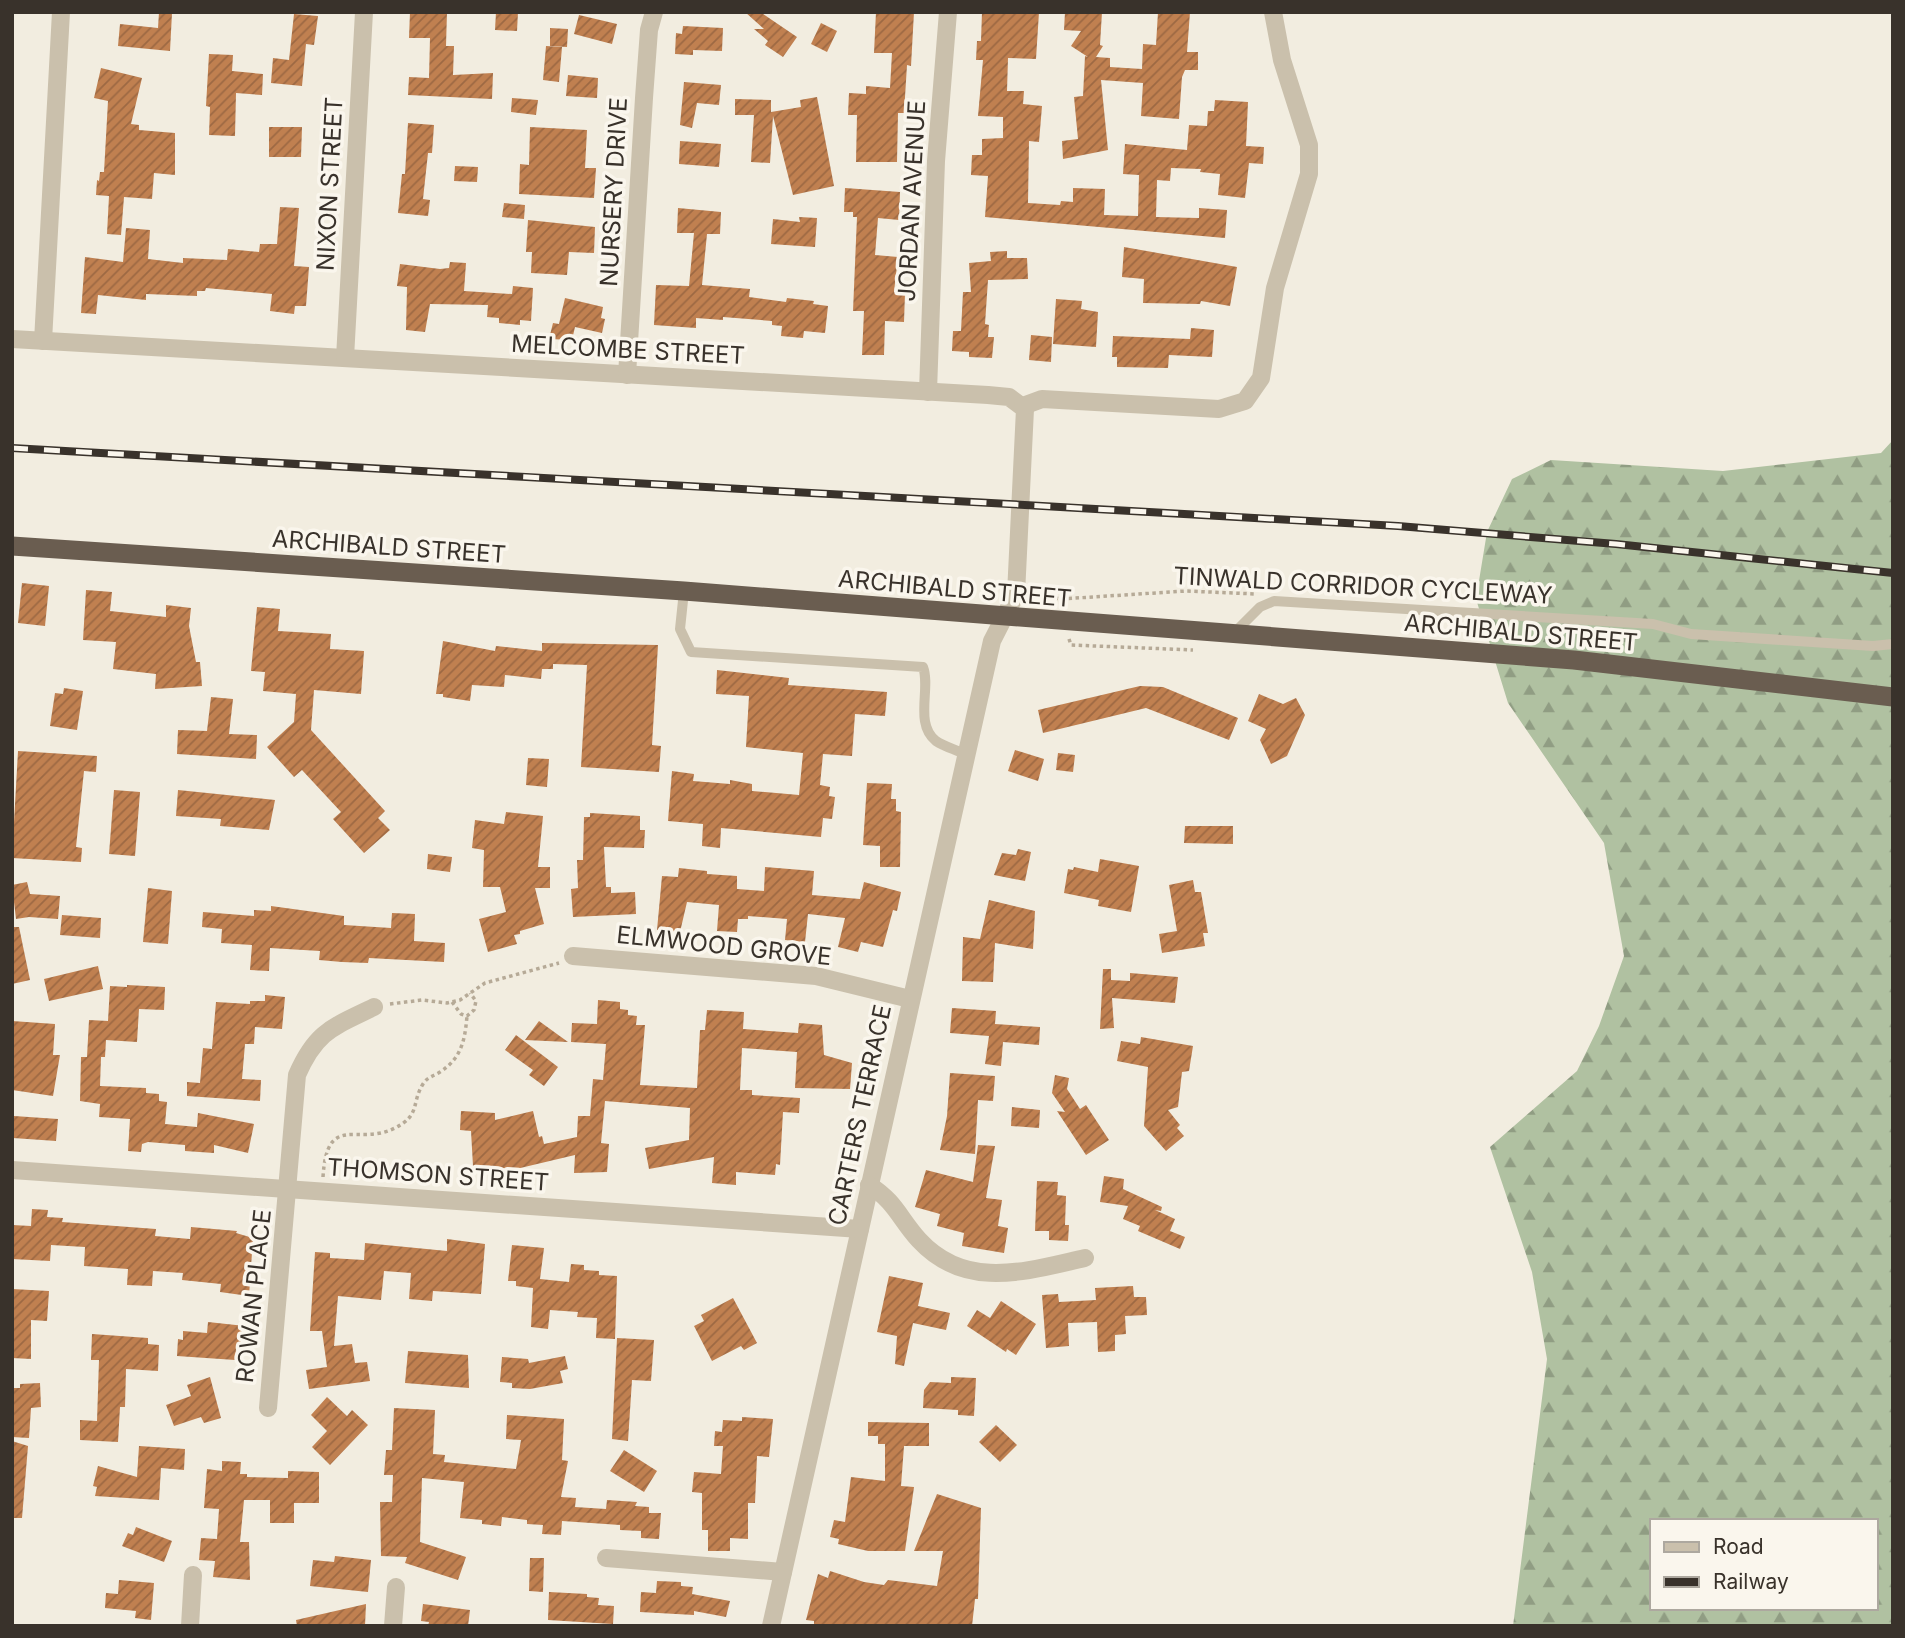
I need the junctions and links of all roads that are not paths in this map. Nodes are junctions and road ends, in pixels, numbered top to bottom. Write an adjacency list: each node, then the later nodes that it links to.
1 (61, 12): 7 (street)
2 (365, 12): 8 (street, NIXON STREET)
3 (654, 12): 9 (street, NURSERY DRIVE)
4 (948, 12): 10 (street, JORDAN AVENUE)
5 (1273, 12): 11 (street)
6 (12, 339): 7 (street, MELCOMBE STREET)
7 (43, 341): 8 (street, MELCOMBE STREET)
8 (345, 358): 9 (street, MELCOMBE STREET)
9 (627, 375): 10 (street, MELCOMBE STREET)
10 (928, 392): 11 (street, MELCOMBE STREET)
11 (1023, 406): 14 (street)
12 (12, 546): 13 (highway, ARCHIBALD STREET)
13 (684, 591): 14 (highway, ARCHIBALD STREET); 18 (lane)
14 (1005, 618): 15 (highway, ARCHIBALD STREET); 18 (street, CARTERS TERRACE)
15 (1234, 633): 16 (lane); 17 (highway, ARCHIBALD STREET)
16 (1893, 644)
17 (1893, 697)
18 (967, 755): 20 (street, CARTERS TERRACE)
19 (573, 956): 20 (street, ELMWOOD GROVE)
20 (910, 999): 23 (street, CARTERS TERRACE)
21 (374, 1007): 24 (street, ROWAN PLACE)
22 (12, 1170): 24 (street, THOMSON STREET)
23 (869, 1185): 25 (street, CARTERS TERRACE); 26 (street)
24 (289, 1189): 25 (street, THOMSON STREET); 27 (street, ROWAN PLACE)
25 (860, 1229): 29 (street, CARTERS TERRACE)
26 (1085, 1258)
27 (268, 1408)
28 (606, 1559): 29 (street)
29 (783, 1572): 34 (street, CARTERS TERRACE)
30 (193, 1575): 32 (street)
31 (396, 1587): 33 (street)
32 (190, 1626)
33 (393, 1626)
34 (771, 1626)

